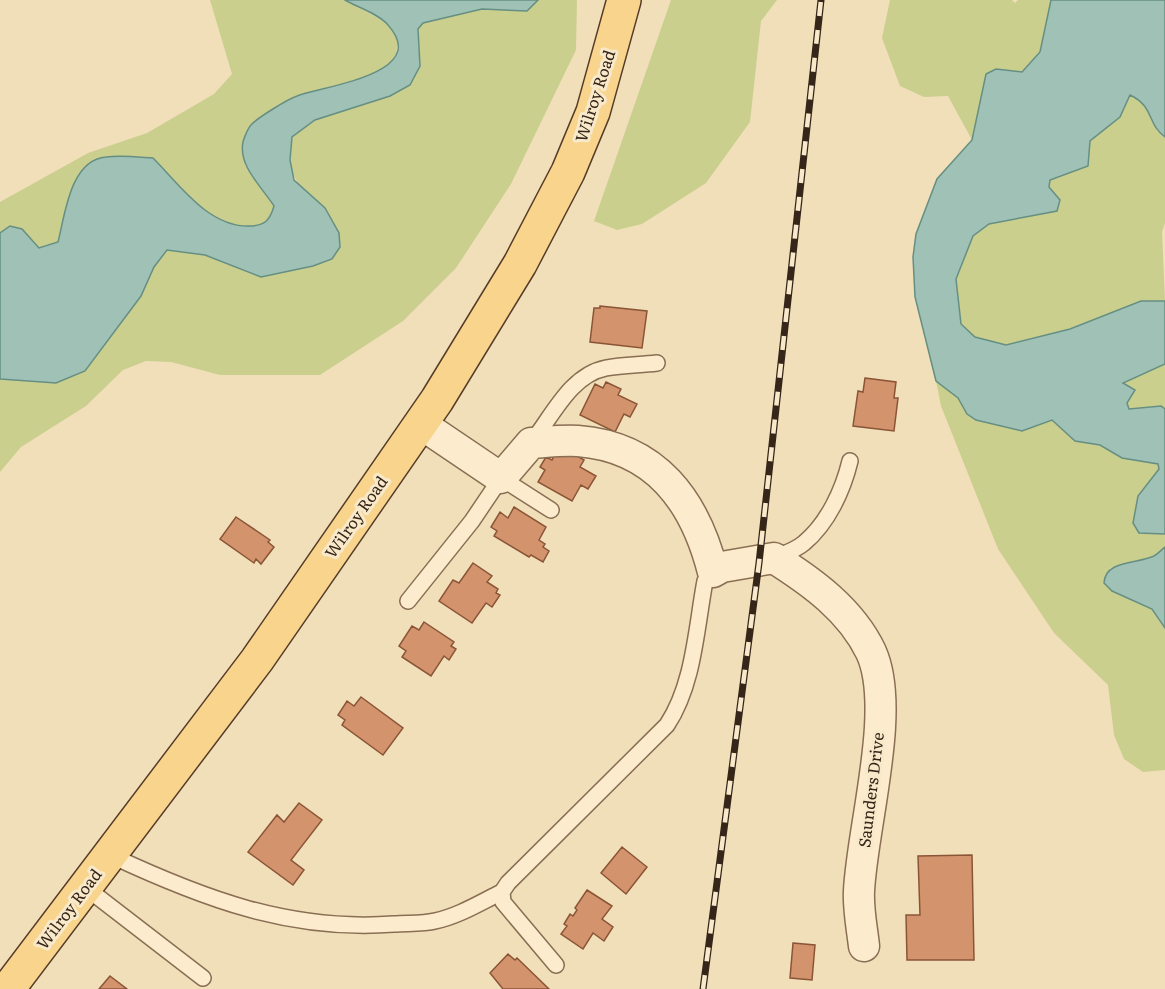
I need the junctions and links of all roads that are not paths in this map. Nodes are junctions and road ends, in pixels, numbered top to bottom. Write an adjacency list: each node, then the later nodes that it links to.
1 (624, 0): 3 (main road, Wilroy Road)
2 (657, 363): 4 (lane)
3 (421, 424): 6 (street); 11 (main road, Wilroy Road)
4 (531, 443): 6 (street); 9 (street)
5 (850, 461): 8 (lane)
6 (501, 478): 7 (lane); 10 (lane)
7 (551, 510)
8 (774, 558): 9 (street); 14 (street, Saunders Drive)
9 (713, 572): 13 (lane)
10 (408, 601)
11 (110, 855): 12 (main road, Wilroy Road); 13 (lane)
12 (85, 887): 16 (lane); 17 (main road, Wilroy Road)
13 (502, 892): 15 (lane)
14 (864, 946)
15 (556, 965)
16 (203, 978)
17 (8, 989)

